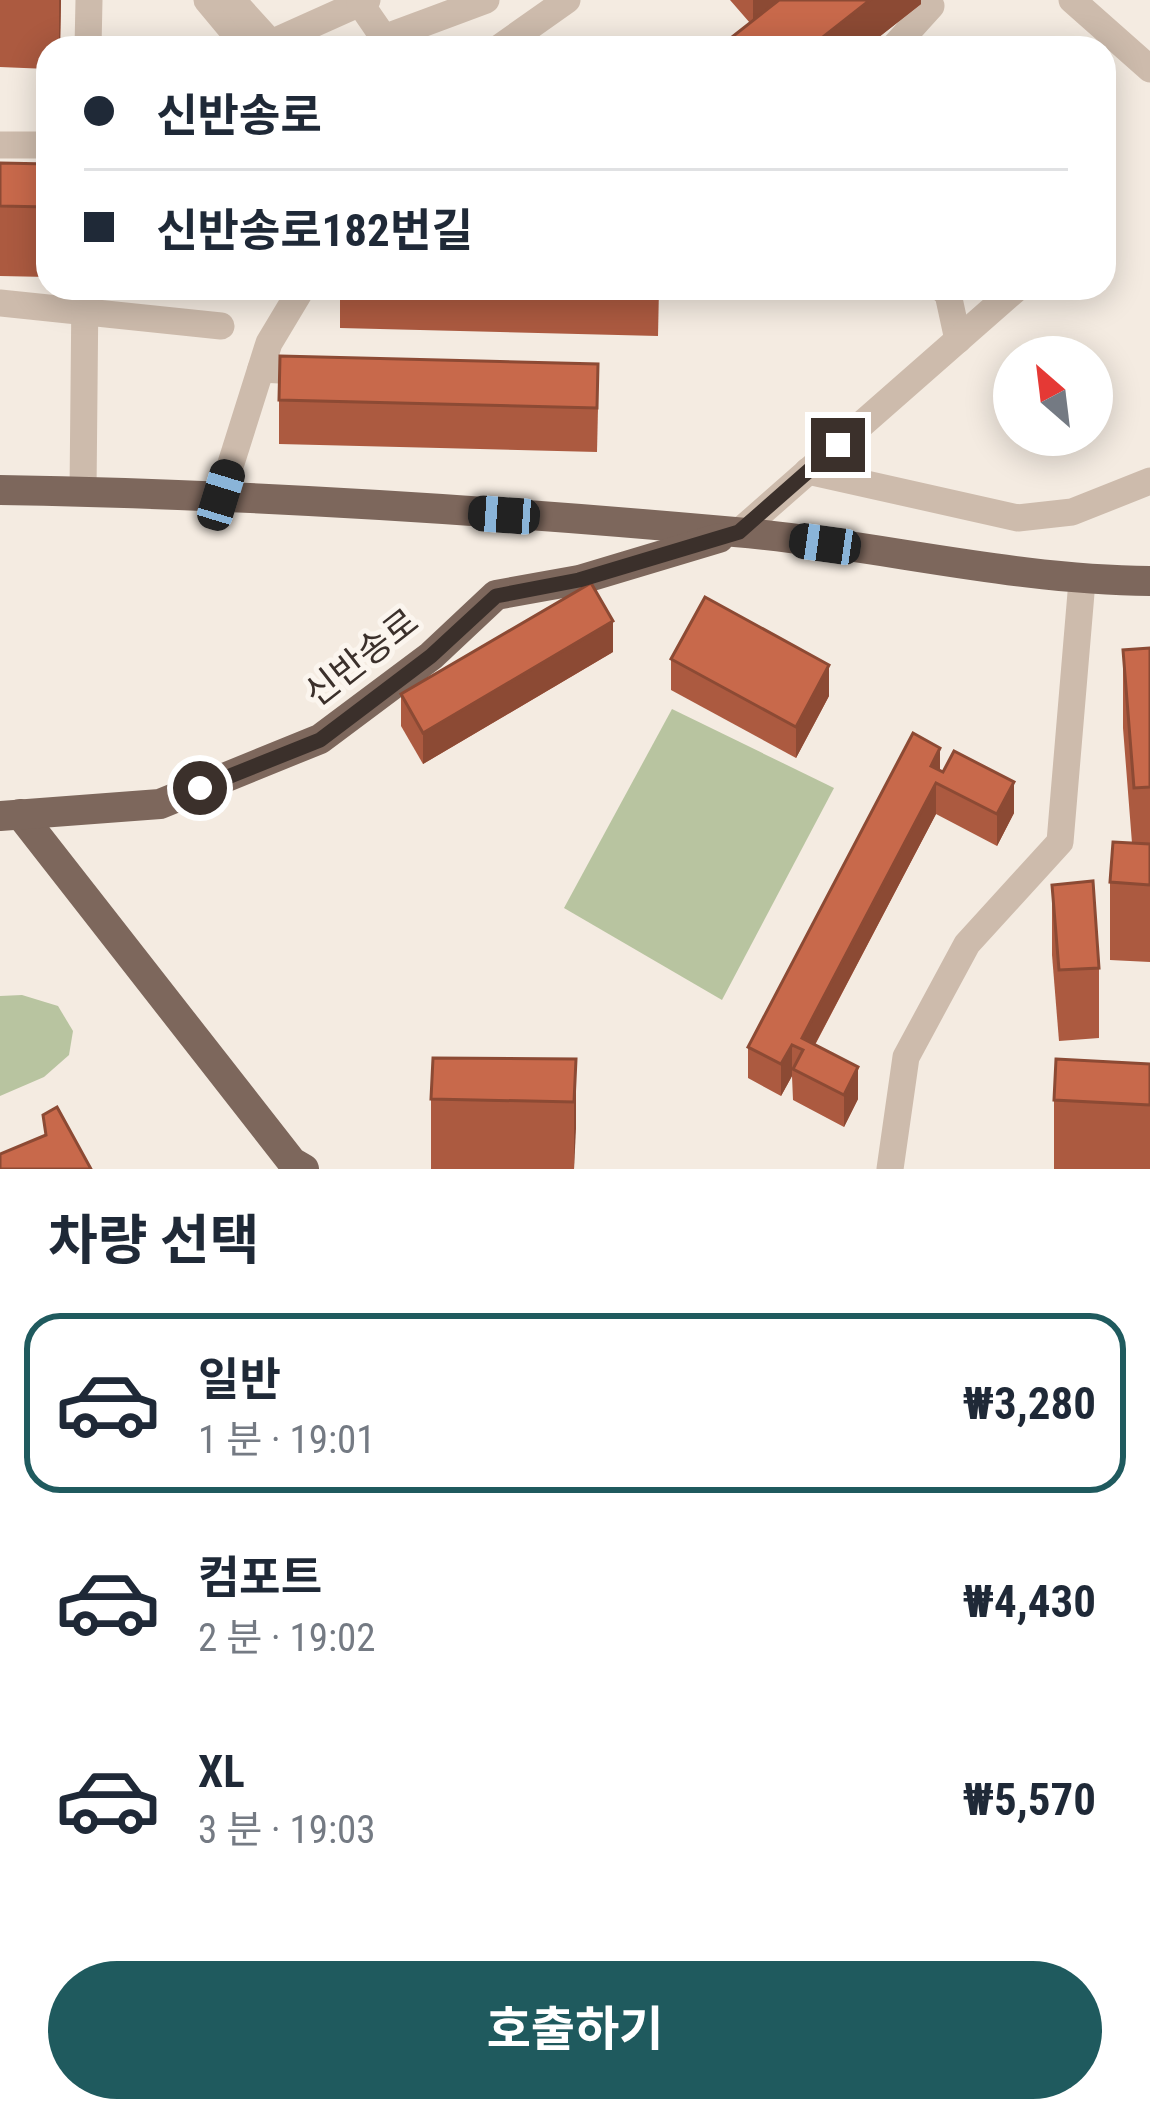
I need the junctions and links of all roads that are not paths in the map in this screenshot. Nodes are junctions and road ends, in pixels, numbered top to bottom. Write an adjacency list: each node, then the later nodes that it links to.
1 (89, 0): 9 (street)
2 (207, 0): 10 (street)
3 (232, 0): 11 (street)
4 (486, 0): 14 (street)
5 (567, 0): 15 (street)
6 (1072, 0): 17 (street)
7 (364, 2): 12 (street); 13 (street)
8 (932, 6): 16 (street)
9 (88, 36)
10 (237, 36)
11 (264, 36)
12 (289, 36)
13 (383, 36)
14 (389, 36)
15 (516, 36)
16 (904, 36)
17 (1113, 36)
18 (1116, 39): 19 (street)
19 (1150, 69)
20 (0, 145): 21 (street)
21 (36, 145)
22 (64, 300): 28 (street)
23 (85, 300): 36 (street)
24 (90, 300): 29 (street)
25 (295, 300): 31 (street)
26 (949, 300): 30 (street)
27 (1003, 300): 30 (street)
28 (0, 303)
29 (220, 326)
30 (958, 340): 33 (street)
31 (261, 369): 32 (street); 37 (street)
32 (356, 375)
33 (808, 471): 34 (street); 38 (street)
34 (1150, 482)
35 (0, 490): 36 (main road, 신반송로)
36 (83, 492): 37 (main road, 신반송로)
37 (221, 495): 38 (main road, 신반송로)
38 (739, 532): 39 (main road, 신반송로); 41 (main road, 신반송로)
39 (1082, 580): 40 (main road, 신반송로); 43 (street)
40 (1150, 581)
41 (10, 815): 42 (main road, 신반송로)
42 (304, 1169)
43 (890, 1169)

